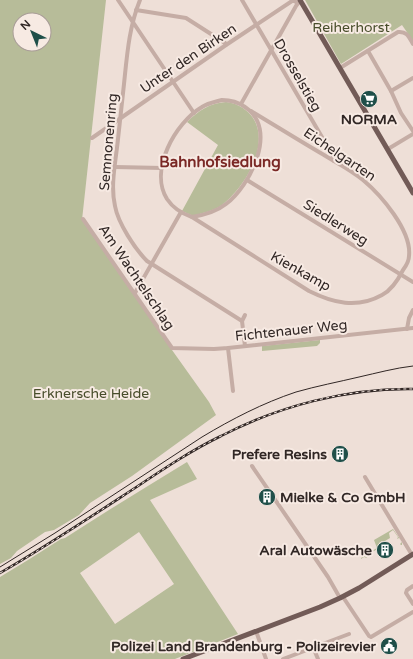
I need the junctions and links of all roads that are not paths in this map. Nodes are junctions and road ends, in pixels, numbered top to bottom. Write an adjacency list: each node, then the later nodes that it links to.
1 (118, 0): 6 (street)
2 (140, 0): 5 (street, Semnonenring)
3 (242, 0): 7 (street, Drosselstieg)
4 (300, 1): 7 (street, Unter den Birken); 10 (street); 12 (main road)
5 (136, 10): 6 (street, Semnonenring); 9 (street)
6 (133, 22): 14 (street); 19 (street, Semnonenring)
7 (256, 25): 9 (street, Unter den Birken); 10 (street, Drosselstieg)
8 (413, 44): 11 (street)
9 (226, 45): 14 (street, Unter den Birken)
10 (271, 50): 16 (street); 24 (street, Drosselstieg)
11 (368, 51): 12 (street); 15 (street)
12 (340, 68): 23 (main road)
13 (413, 78): 15 (street)
14 (173, 82): 18 (street); 19 (street, Unter den Birken)
15 (391, 91): 20 (street)
16 (241, 104): 17 (street); 18 (street)
17 (252, 111): 24 (street, Eichelgarten); 27 (street)
18 (194, 113): 26 (street)
19 (120, 118): 22 (street, Unter den Birken); 25 (street, Semnonenring)
20 (413, 131)
21 (413, 134): 23 (street)
22 (92, 138)
23 (388, 149): 28 (main road)
24 (334, 161): 33 (street, Eichelgarten)
25 (115, 167): 26 (street); 32 (street, Semnonenring)
26 (162, 168): 29 (street)
27 (247, 180): 30 (street); 33 (street, Siedlerweg)
28 (413, 193)
29 (181, 212): 30 (street); 32 (street)
30 (192, 217): 33 (street, Kienkamp)
31 (83, 219): 35 (street, Am Wachtelschlag)
32 (151, 264): 35 (street); 38 (street, Semnonenring)
33 (400, 275): 34 (street, Siedlerweg)
34 (413, 282)
35 (135, 293): 42 (street, Am Wachtelschlag)
36 (413, 310): 40 (street)
37 (245, 315): 38 (street)
38 (242, 320): 41 (street)
39 (413, 328): 40 (street, Fichtenauer Weg)
40 (407, 329): 41 (street, Fichtenauer Weg)
41 (245, 346): 43 (street, Fichtenauer Weg)
42 (172, 348): 43 (street, Fichtenauer Weg)
43 (228, 348): 44 (street)
44 (233, 391)
45 (252, 466): 49 (street)
46 (365, 477): 47 (street)
47 (412, 554): 49 (main road)
48 (413, 586): 50 (street)
49 (341, 597): 51 (street); 52 (main road)
50 (413, 604)
51 (413, 612)
52 (256, 631): 55 (main road); 56 (street)
53 (349, 634): 54 (street)
54 (313, 648): 57 (street); 58 (street)
55 (183, 659)
56 (266, 659)
57 (283, 659)
58 (318, 659)

